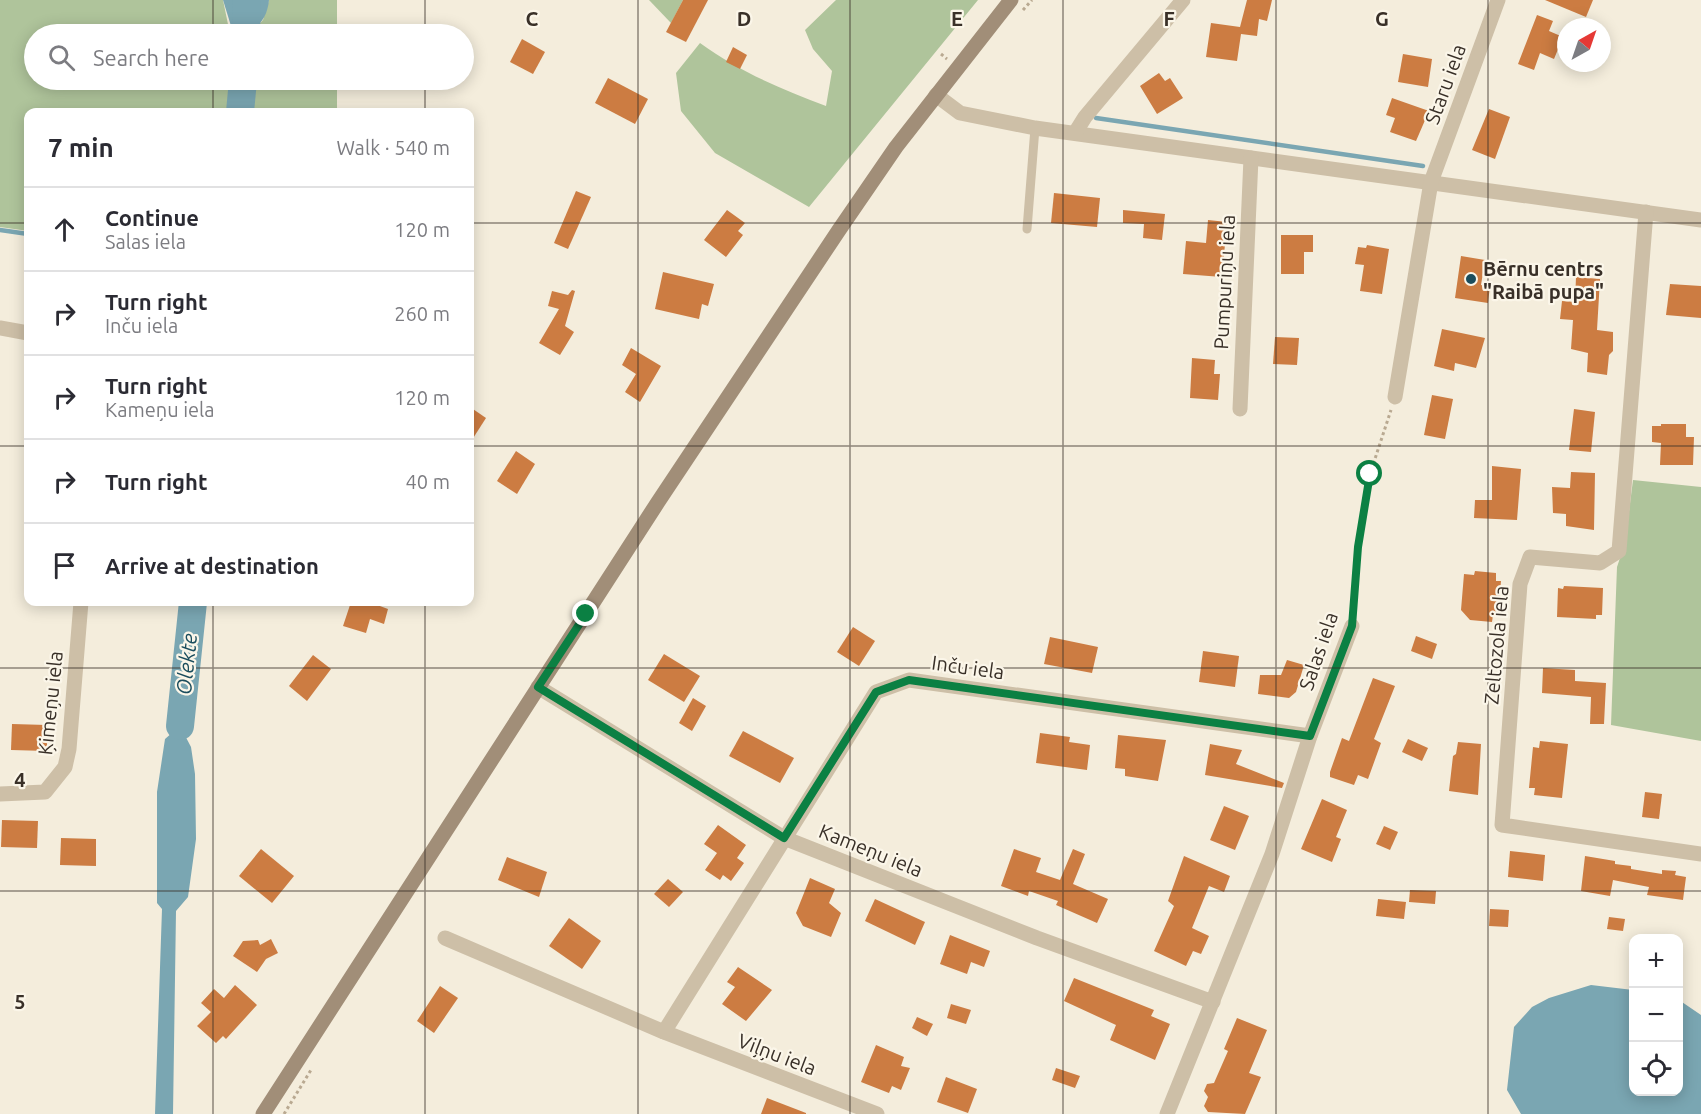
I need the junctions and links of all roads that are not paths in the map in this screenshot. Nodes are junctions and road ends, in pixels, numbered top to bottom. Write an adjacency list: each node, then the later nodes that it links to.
1 (1011, 0): 4 (main road)
2 (1183, 0): 6 (street)
3 (1498, 0): 8 (street, Staru iela)
4 (936, 94): 5 (street); 18 (main road)
5 (1035, 128): 6 (street); 11 (lane)
6 (1075, 133): 7 (street)
7 (1251, 158): 8 (street); 15 (street, Pumpuriņu iela)
8 (1431, 182): 9 (street); 14 (street)
9 (1646, 212): 10 (street); 22 (street, Zeltozola iela)
10 (1701, 220)
11 (1027, 229)
12 (0, 328): 13 (street)
13 (24, 332)
14 (1395, 396)
15 (1240, 409)
16 (81, 606): 20 (street, Ķimeņu iela)
17 (1352, 626): 19 (street, Salas iela)
18 (538, 687): 21 (street, Kameņu iela); 26 (main road)
19 (1310, 736): 21 (street, Inču iela); 24 (street, Salas iela)
20 (0, 794)
21 (784, 838): 24 (street, Kameņu iela); 25 (street, Inču iela)
22 (1701, 854)
23 (445, 938): 25 (street, Viļņu iela)
24 (1213, 1002): 28 (street, Salas iela)
25 (664, 1032): 27 (street, Viļņu iela)
26 (263, 1114)
27 (877, 1114)
28 (1167, 1114)

